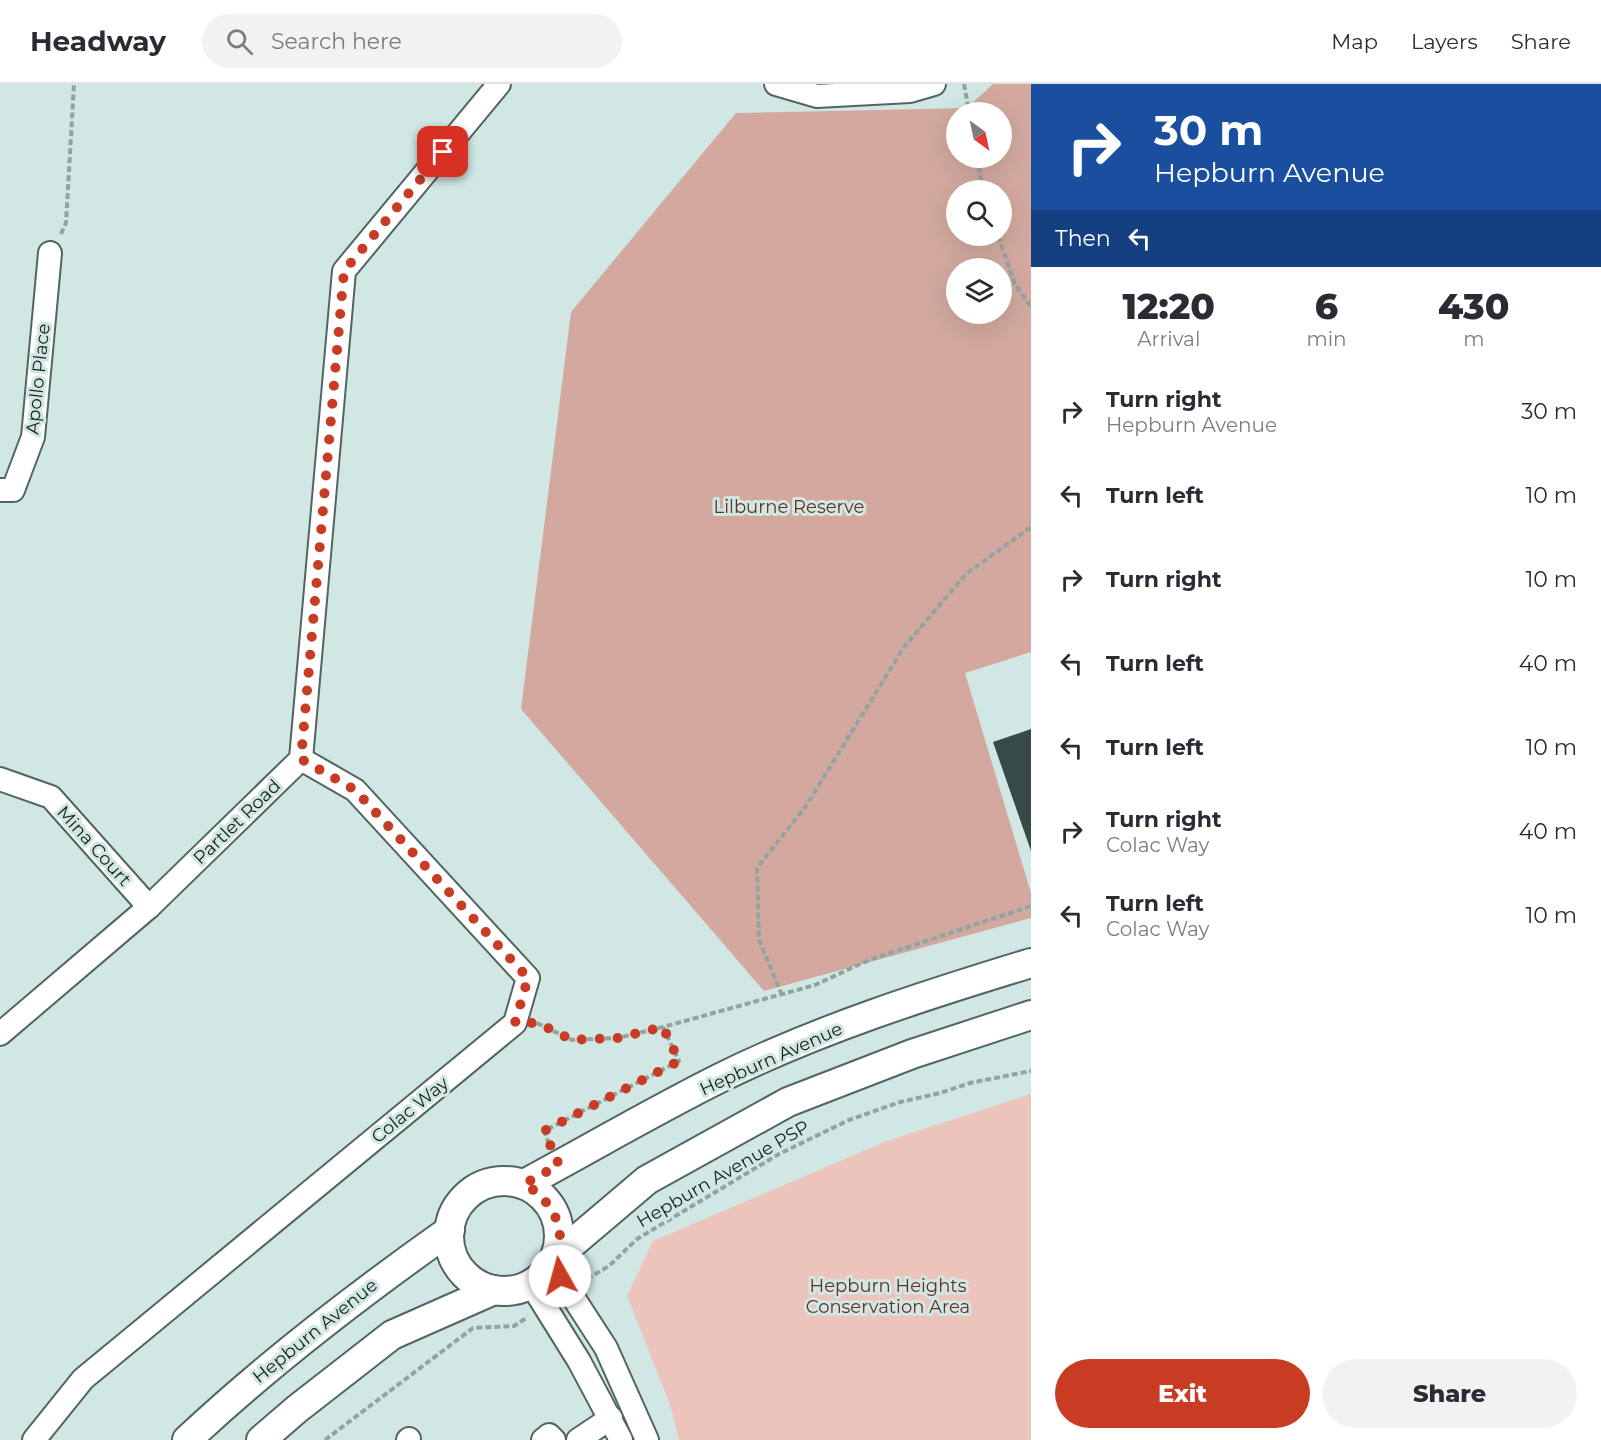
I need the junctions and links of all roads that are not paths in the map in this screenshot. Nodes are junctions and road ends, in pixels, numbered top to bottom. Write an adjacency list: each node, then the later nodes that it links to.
1 (499, 84): 6 (street)
2 (776, 84): 3 (street)
3 (934, 84)
4 (50, 253): 5 (street, Apollo Place)
5 (0, 489)
6 (301, 759): 8 (street, Partlet Road); 20 (street, Colac Way)
7 (0, 779): 8 (street, Mina Court)
8 (149, 907): 12 (street, Partlet Road)
9 (1031, 963): 14 (main road, Hepburn Avenue)
10 (1031, 1000): 13 (main road)
11 (1031, 1016): 13 (main road)
12 (0, 1034)
13 (855, 1076): 16 (main road)
14 (524, 1184): 15 (main road); 16 (main road)
15 (450, 1230): 18 (main road); 21 (main road, Hepburn Avenue)
16 (553, 1260): 17 (main road); 27 (street)
17 (531, 1284): 18 (main road); 19 (street)
18 (494, 1290): 22 (main road)
19 (611, 1418): 25 (street); 26 (street)
20 (34, 1440)
21 (187, 1440)
22 (261, 1440)
23 (543, 1440): 24 (street)
24 (554, 1440)
25 (578, 1440)
26 (621, 1440)
27 (647, 1440)

